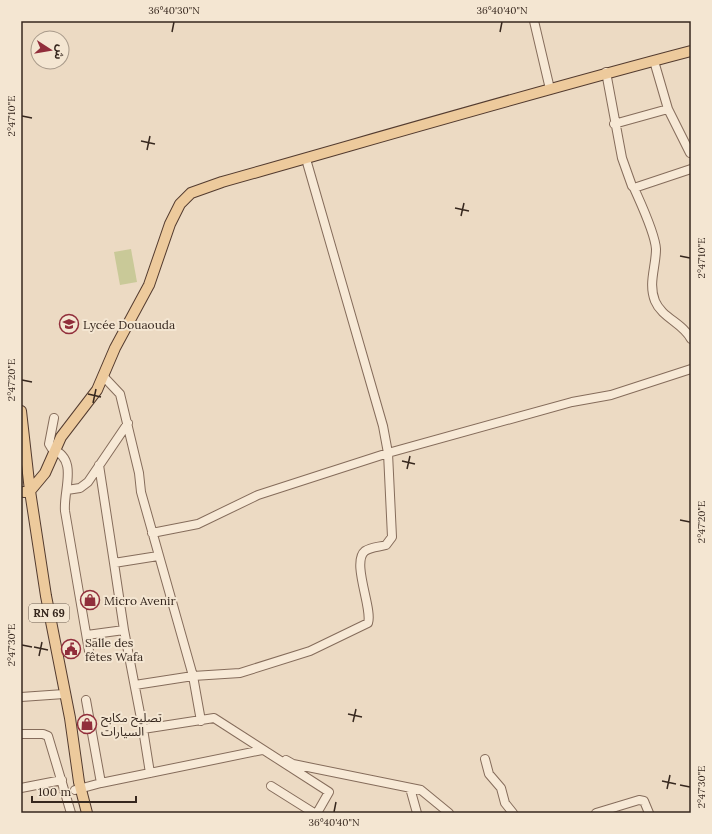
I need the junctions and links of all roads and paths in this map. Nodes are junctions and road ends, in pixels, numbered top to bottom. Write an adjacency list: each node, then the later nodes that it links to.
1 (534, 21): 5 (street)
2 (691, 51): 3 (main road)
3 (654, 61): 4 (main road); 6 (street)
4 (606, 72): 5 (main road); 7 (street)
5 (550, 89): 9 (main road)
6 (668, 110): 7 (street); 8 (street)
7 (614, 124): 11 (street)
8 (689, 148)
9 (306, 159): 14 (main road); 19 (street)
10 (691, 170): 11 (street)
11 (634, 188): 12 (street)
12 (691, 339)
13 (691, 369): 19 (street)
14 (103, 376): 17 (street); 18 (main road)
15 (21, 411): 23 (main road, RN 69)
16 (54, 418): 18 (street)
17 (128, 423): 20 (street); 24 (street)
18 (56, 450): 22 (street); 23 (main road)
19 (388, 454): 24 (street); 30 (street)
20 (99, 465): 22 (street); 26 (street)
21 (21, 472): 23 (main road, RN 69)
22 (67, 490): 28 (street)
23 (27, 492): 32 (main road, RN 69)
24 (152, 533): 25 (street)
25 (158, 556): 26 (street); 30 (street)
26 (114, 563): 27 (street)
27 (124, 630): 28 (street); 31 (street)
28 (87, 635): 29 (street)
29 (89, 651)
30 (193, 676): 31 (street); 35 (street)
31 (135, 685): 36 (street)
32 (61, 694): 33 (street); 46 (main road, RN 69)
33 (21, 697)
34 (86, 700): 42 (street)
35 (201, 721): 36 (street); 38 (street)
36 (143, 729): 40 (street)
37 (21, 734): 41 (street)
38 (265, 752): 40 (street); 45 (street); 51 (street)
39 (485, 759): 54 (street)
40 (150, 773): 42 (street)
41 (62, 780): 44 (street); 48 (street)
42 (102, 783): 46 (street)
43 (271, 786): 51 (street)
44 (21, 788)
45 (410, 788): 52 (street); 53 (street)
46 (78, 789): 49 (main road, RN 69); 50 (main road, RN 69)
47 (608, 812): 55 (street); 56 (street)
48 (71, 813)
49 (81, 813)
50 (87, 813)
51 (315, 813)
52 (417, 813)
53 (449, 813)
54 (513, 813)
55 (596, 813)
56 (649, 813)

